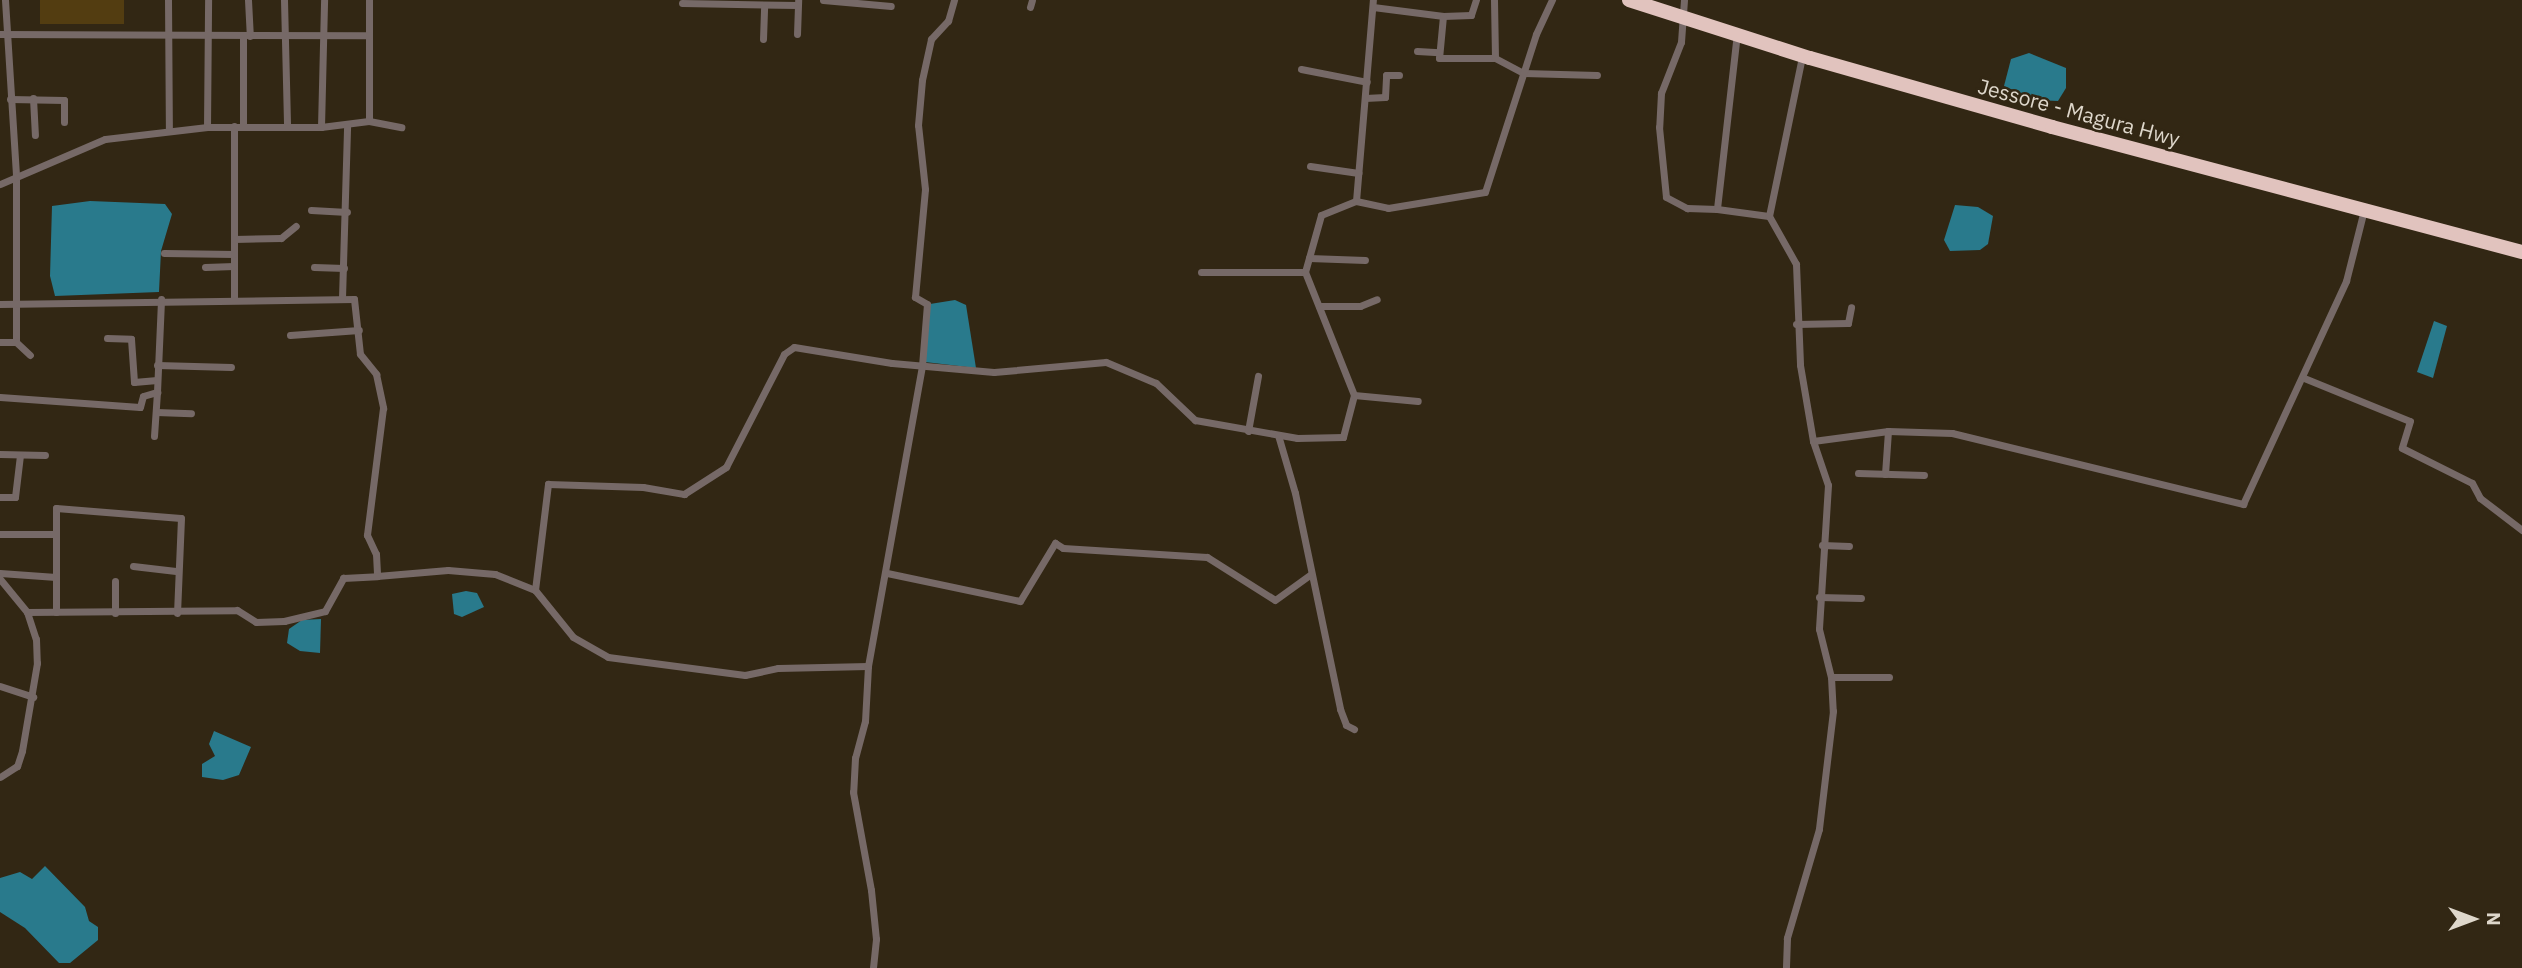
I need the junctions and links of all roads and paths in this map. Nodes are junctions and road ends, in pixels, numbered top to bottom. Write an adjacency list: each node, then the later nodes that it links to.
1 (168, 0): 24 (street)
2 (208, 0): 26 (street)
3 (248, 0): 27 (street)
4 (284, 0): 28 (street)
5 (324, 0): 30 (street)
6 (369, 0): 29 (street)
7 (822, 0): 19 (street)
8 (953, 0): 94 (street)
9 (1476, 0): 20 (street)
10 (1494, 0): 35 (street)
11 (1552, 0): 37 (street)
12 (1629, 0): 21 (highway, Jessore - Magura Hwy)
13 (1685, 0): 21 (street)
14 (3, 1): 23 (street)
15 (682, 3): 18 (street)
16 (797, 3): 18 (street); 25 (street)
17 (1373, 4): 20 (street); 40 (street)
18 (764, 5): 31 (street)
19 (891, 6)
20 (1443, 16): 33 (street)
21 (1685, 18): 22 (highway, Jessore - Magura Hwy); 60 (street)
22 (1737, 32): 34 (highway, Jessore - Magura Hwy); 60 (street)
23 (3, 34): 24 (street); 43 (street)
24 (168, 34): 26 (street); 53 (street)
25 (797, 34)
26 (208, 35): 27 (street); 50 (street)
27 (246, 35): 28 (street); 46 (street)
28 (285, 35): 30 (street); 47 (street)
29 (369, 35): 30 (street); 44 (street)
30 (324, 36): 51 (street)
31 (763, 39)
32 (1417, 51): 33 (street)
33 (1439, 52): 35 (street)
34 (1802, 55): 61 (highway, Jessore - Magura Hwy); 64 (street)
35 (1495, 58): 37 (street)
36 (1301, 69): 40 (street)
37 (1523, 73): 39 (street); 59 (street)
38 (1399, 75): 42 (street)
39 (1597, 75)
40 (1367, 82): 42 (street)
41 (33, 98): 43 (street); 45 (street); 54 (street)
42 (1365, 98): 56 (street)
43 (10, 99): 57 (street)
44 (369, 121): 48 (street); 52 (street)
45 (64, 122)
46 (243, 125): 47 (street); 49 (street)
47 (287, 125): 51 (street)
48 (347, 125): 51 (street); 63 (street)
49 (234, 126): 50 (street); 66 (street)
50 (207, 127): 53 (street)
51 (321, 127)
52 (401, 127)
53 (169, 131): 57 (street)
54 (35, 135)
55 (1310, 166): 56 (street)
56 (1358, 173): 59 (street)
57 (16, 176): 58 (street); 82 (street)
58 (0, 184)
59 (1356, 201): 70 (street)
60 (1717, 209): 64 (street)
61 (2364, 209): 67 (highway, Jessore - Magura Hwy); 97 (street)
62 (312, 210): 63 (street)
63 (347, 212): 75 (street)
64 (1769, 216): 86 (street)
65 (296, 226): 66 (street)
66 (234, 239): 69 (street)
67 (2522, 252)
68 (164, 253): 69 (street)
69 (234, 254): 72 (street)
70 (1308, 258): 71 (street); 77 (street)
71 (1365, 260)
72 (234, 266): 73 (street); 79 (street)
73 (205, 267)
74 (314, 267): 75 (street)
75 (344, 268): 80 (street)
76 (1201, 272): 77 (street)
77 (1305, 272): 84 (street)
78 (161, 299): 79 (street); 82 (street); 93 (street)
79 (234, 299): 80 (street)
80 (342, 299): 87 (street)
81 (1377, 299): 84 (street)
82 (16, 303): 83 (street); 91 (street)
83 (0, 304)
84 (1318, 306): 100 (street)
85 (1851, 307): 86 (street)
86 (1796, 324): 109 (street)
87 (359, 330): 88 (street); 127 (street)
88 (290, 335)
89 (107, 338): 98 (street)
90 (0, 342): 91 (street)
91 (16, 342): 92 (street)
92 (30, 355)
93 (157, 365): 95 (street); 98 (street)
94 (922, 366): 105 (street); 125 (street); 131 (street)
95 (231, 367)
96 (1258, 376): 105 (street)
97 (2304, 378): 106 (street); 117 (street)
98 (157, 380): 99 (street)
99 (157, 392): 101 (street); 103 (street)
100 (1354, 396): 102 (street); 107 (street)
101 (0, 397)
102 (1418, 401)
103 (156, 412): 104 (street); 108 (street)
104 (191, 413)
105 (1248, 431): 107 (street)
106 (1888, 432): 109 (street); 114 (street)
107 (1278, 435): 126 (street)
108 (154, 436)
109 (1813, 441): 120 (street)
110 (0, 454): 111 (street)
111 (20, 455): 112 (street); 116 (street)
112 (45, 455)
113 (1858, 472): 114 (street)
114 (1885, 474): 115 (street)
115 (1924, 475)
116 (0, 498)
117 (2522, 530)
118 (0, 534): 119 (street)
119 (56, 534): 128 (street); 137 (street)
120 (1822, 545): 121 (street); 132 (street)
121 (1849, 547)
122 (133, 566): 123 (street)
123 (176, 571)
124 (0, 573): 128 (street)
125 (887, 573): 126 (street); 138 (street)
126 (1311, 574): 143 (street)
127 (376, 576): 131 (street); 137 (street)
128 (56, 577): 135 (street)
129 (0, 579): 134 (street)
130 (115, 581): 136 (street)
131 (535, 590): 138 (street)
132 (1819, 597): 133 (street); 139 (street)
133 (1861, 598)
134 (27, 612): 135 (street); 142 (street)
135 (56, 612): 136 (street)
136 (115, 613): 137 (street)
137 (177, 613)
138 (868, 666): 145 (street)
139 (1831, 677): 140 (street); 146 (street)
140 (1889, 677)
141 (0, 686): 142 (street)
142 (33, 697): 144 (street)
143 (1354, 729)
144 (0, 777)
145 (873, 968)
146 (1786, 968)

